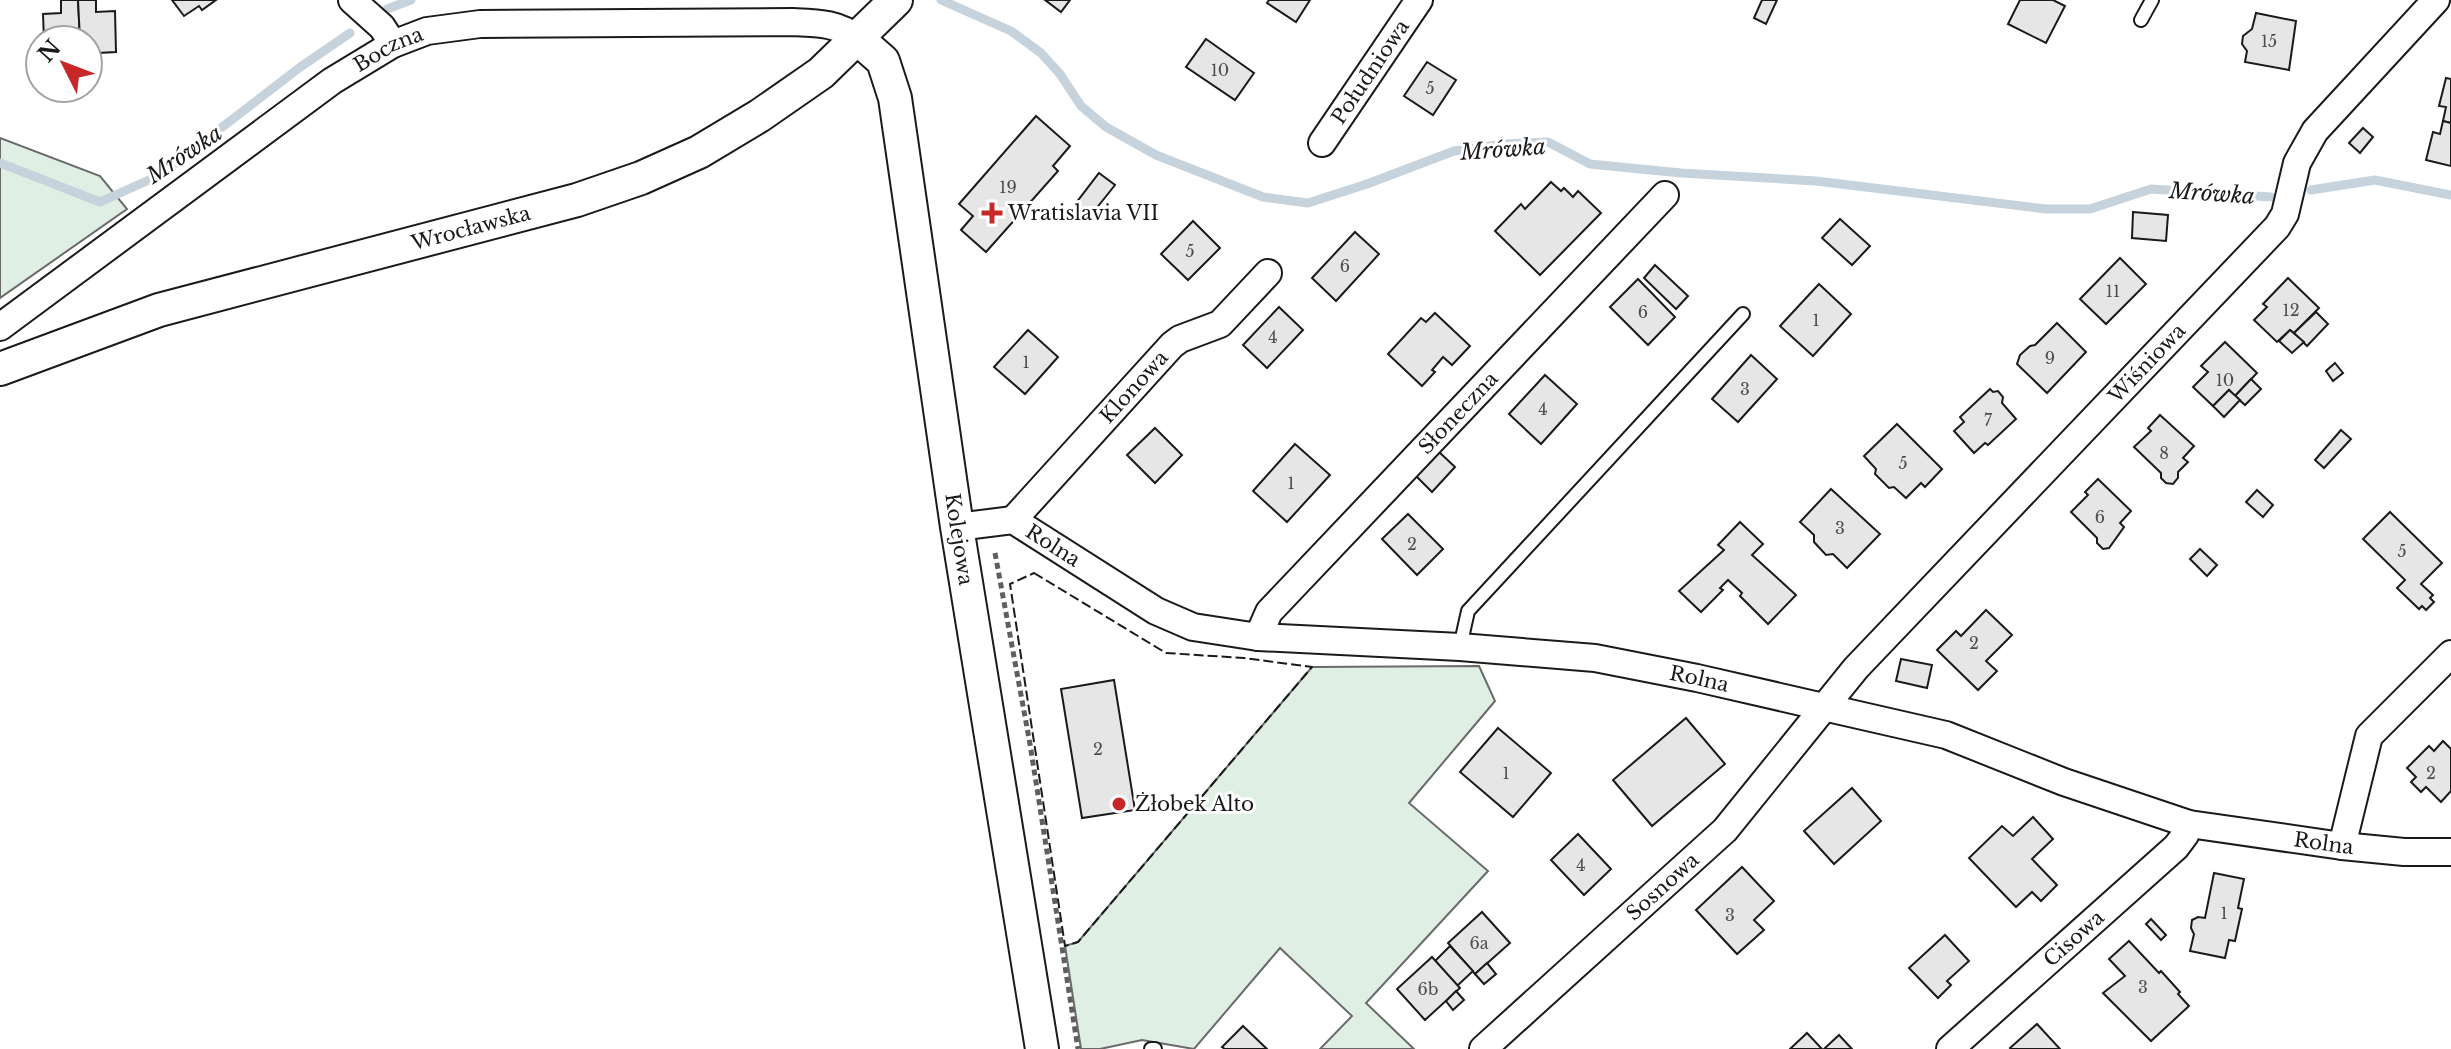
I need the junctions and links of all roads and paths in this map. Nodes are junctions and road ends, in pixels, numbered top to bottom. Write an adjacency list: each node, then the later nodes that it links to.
1 (352, 0): 9 (street)
2 (896, 0): 8 (street, Wrocławska)
3 (1419, 0): 10 (street, Południowa)
4 (2152, 0): 7 (lane)
5 (2436, 0): 21 (street, Wiśniowa)
6 (794, 8): 8 (street, Boczna); 9 (street, Boczna)
7 (2141, 20)
8 (858, 39): 15 (street, Wrocławska); 17 (street, Kolejowa)
9 (393, 44): 14 (street, Boczna)
10 (1322, 143)
11 (1665, 195): 18 (street, Słoneczna)
12 (1268, 273): 16 (street, Klonowa)
13 (1743, 314): 19 (lane)
14 (0, 327)
15 (0, 369)
16 (1001, 521): 17 (street); 18 (street, Rolna); 26 (path)
17 (957, 527): 25 (street, Kolejowa)
18 (1258, 637): 19 (street, Rolna)
19 (1460, 647): 21 (street, Rolna)
20 (2451, 654): 23 (street)
21 (1827, 708): 22 (street, Rolna); 27 (street, Sosnowa)
22 (2189, 824): 23 (street, Rolna); 28 (street, Cisowa)
23 (2342, 846): 24 (street, Rolna)
24 (2451, 852)
25 (1042, 1049)
26 (1078, 1049)
27 (1483, 1049)
28 (1950, 1049)

